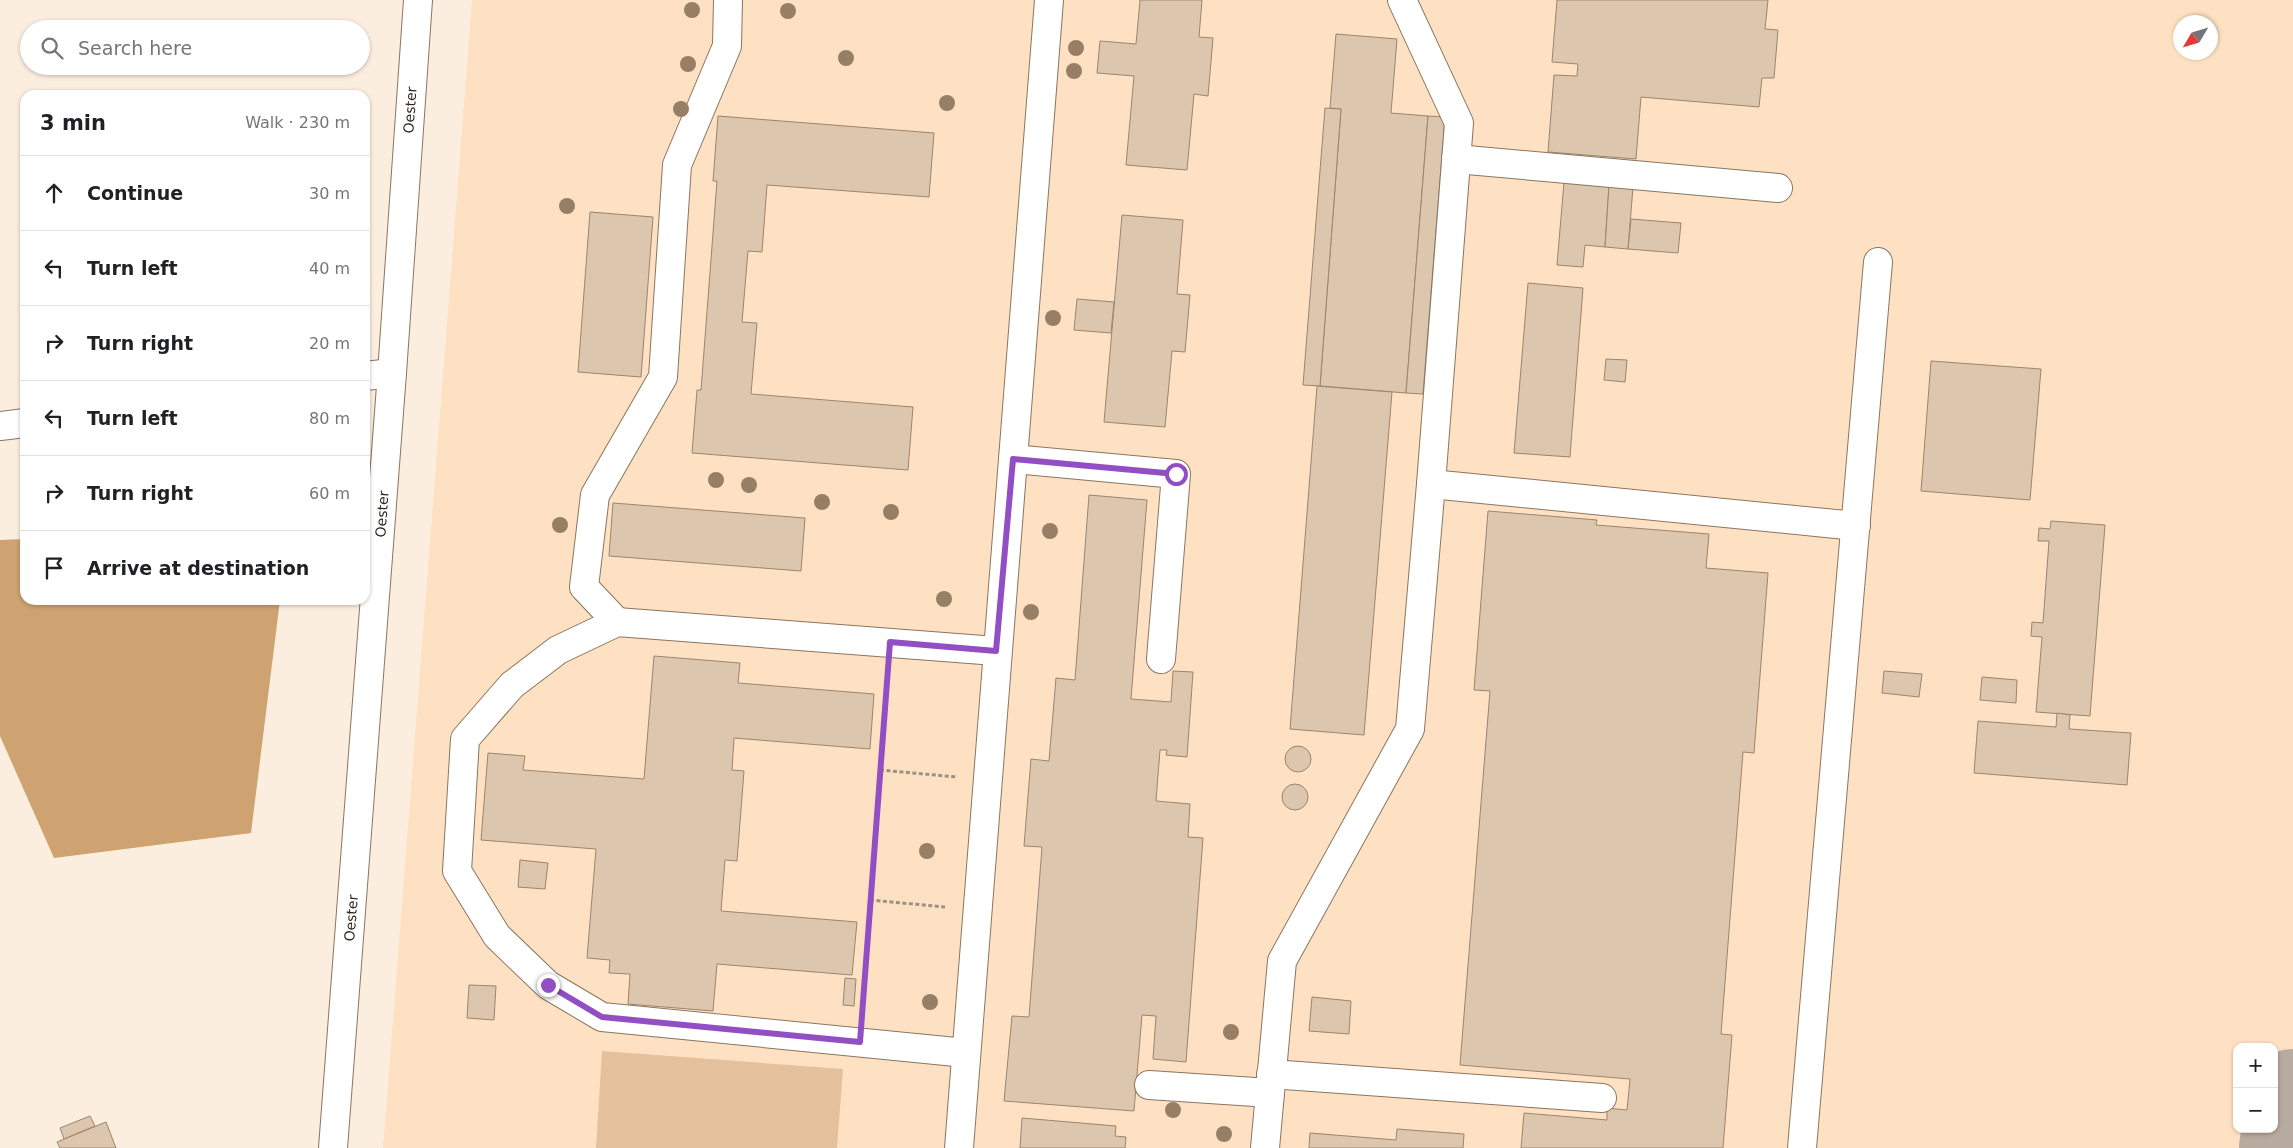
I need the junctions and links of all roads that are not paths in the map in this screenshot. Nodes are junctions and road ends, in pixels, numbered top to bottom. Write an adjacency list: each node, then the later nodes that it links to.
1 (418, 0): 8 (main road, Oester)
2 (728, 0): 15 (main road)
3 (1049, 0): 12 (main road)
4 (1402, 0): 5 (main road)
5 (1456, 159): 6 (main road); 13 (main road)
6 (1778, 188)
7 (1878, 262): 14 (main road)
8 (392, 373): 9 (main road); 22 (main road, Oester)
9 (370, 375)
10 (20, 424): 11 (main road)
11 (0, 426)
12 (1013, 459): 16 (main road); 17 (main road)
13 (1432, 484): 14 (main road); 19 (main road)
14 (1856, 526): 25 (main road)
15 (617, 622): 16 (main road); 18 (main road)
16 (996, 651): 18 (main road)
17 (1161, 659)
18 (966, 1052): 23 (main road)
19 (1271, 1083): 20 (main road); 21 (main road); 24 (main road)
20 (1149, 1085)
21 (1602, 1098)
22 (333, 1148)
23 (959, 1148)
24 (1265, 1148)
25 (1802, 1148)

